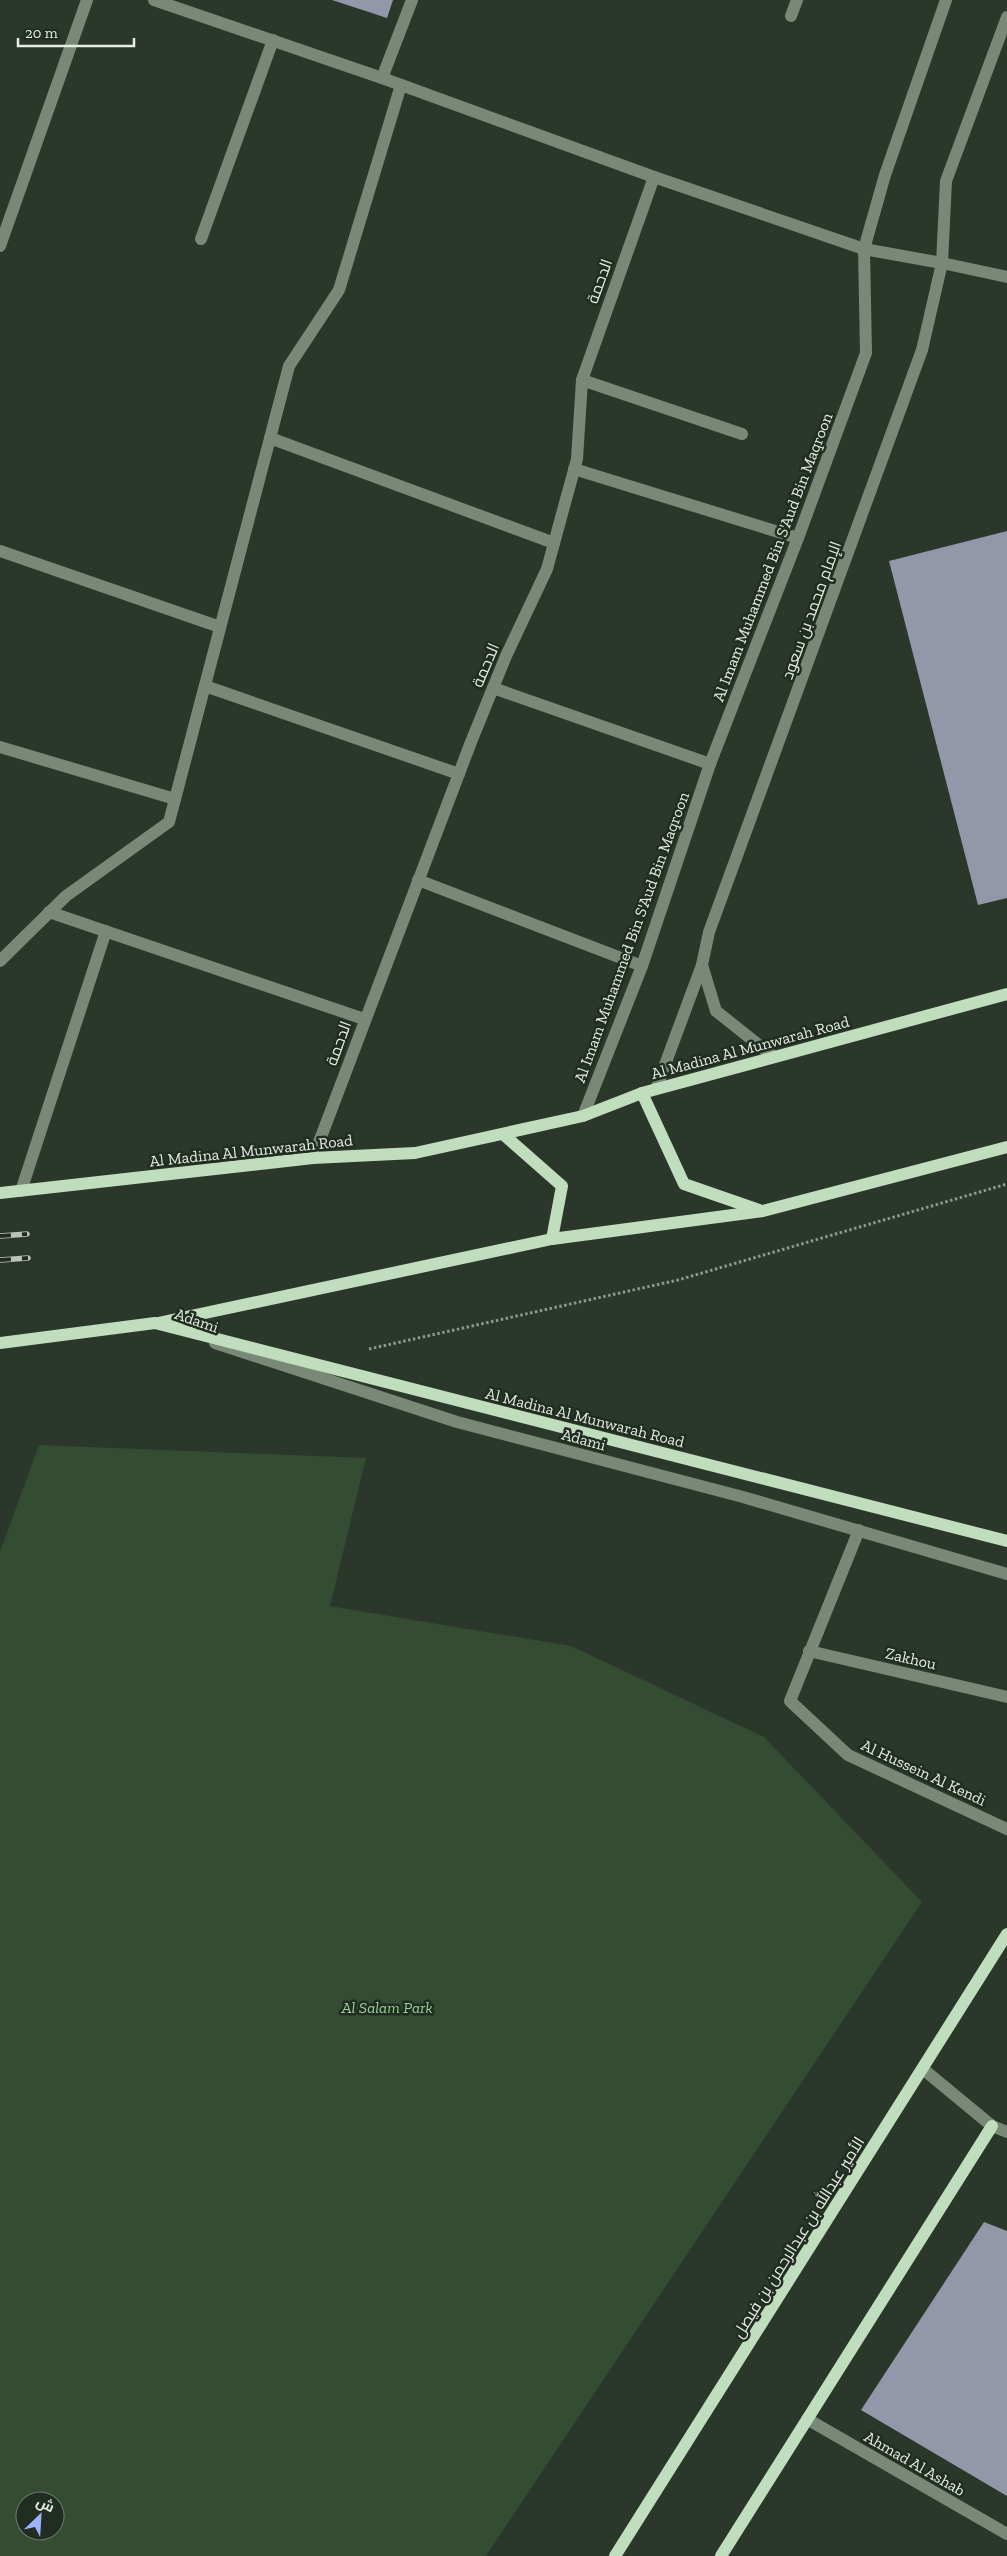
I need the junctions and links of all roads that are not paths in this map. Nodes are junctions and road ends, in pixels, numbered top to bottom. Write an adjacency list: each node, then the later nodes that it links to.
1 (87, 0): 13 (street)
2 (154, 0): 8 (street)
3 (412, 0): 9 (street)
4 (797, 0): 6 (street)
5 (946, 0): 14 (street, Al Imam Muhammed Bin S'Aud Bin Maqroon)
6 (791, 16)
7 (1007, 17): 15 (street)
8 (273, 40): 9 (street); 12 (street)
9 (382, 78): 10 (street)
10 (401, 84): 11 (street); 19 (street)
11 (654, 177): 14 (street); 17 (street, الدحمة)
12 (201, 239)
13 (0, 246)
14 (864, 249): 15 (street); 21 (street, Al Imam Muhammed Bin S'Aud Bin Maqroon)
15 (942, 262): 16 (street); 35 (street, الإمام محمد بن سعود)
16 (1007, 278)
17 (582, 380): 18 (street); 20 (street, الدحمة)
18 (742, 434)
19 (270, 438): 22 (street); 24 (street)
20 (574, 469): 21 (street); 22 (street, الدحمة)
21 (798, 538): 28 (street, Al Imam Muhammed Bin S'Aud Bin Maqroon)
22 (554, 543): 26 (street, الدحمة)
23 (0, 551): 24 (street)
24 (220, 627): 25 (street)
25 (205, 686): 29 (street); 30 (street)
26 (493, 688): 28 (street); 29 (street, الدحمة)
27 (0, 747): 30 (street)
28 (710, 764): 36 (street, Al Imam Muhammed Bin S'Aud Bin Maqroon)
29 (459, 774): 31 (street, الدحمة)
30 (175, 799): 32 (street)
31 (418, 880): 36 (street); 38 (street, الدحمة)
32 (49, 912): 33 (street); 34 (street)
33 (106, 931): 38 (street); 46 (street)
34 (0, 961)
35 (702, 965): 39 (street, الإمام محمد بن سعود); 40 (street, الإمام محمد بن سعود)
36 (642, 966): 42 (street, Al Imam Muhammed Bin S'Aud Bin Maqroon)
37 (1007, 994): 39 (main road, Al Madina Al Munwarah Road)
38 (364, 1019): 45 (street, الدحمة)
39 (774, 1057): 40 (main road, Al Madina Al Munwarah Road)
40 (656, 1089): 41 (main road, Al Madina Al Munwarah Road)
41 (642, 1093): 42 (main road, Al Madina Al Munwarah Road); 48 (main road)
42 (583, 1116): 43 (main road, Al Madina Al Munwarah Road)
43 (503, 1134): 45 (main road, Al Madina Al Munwarah Road); 49 (main road)
44 (1007, 1147): 48 (main road, Al Madina Al Munwarah Road)
45 (313, 1158): 46 (main road, Al Madina Al Munwarah Road)
46 (21, 1191): 47 (main road, Al Madina Al Munwarah Road)
47 (0, 1193)
48 (764, 1211): 49 (main road, Al Madina Al Munwarah Road)
49 (552, 1239): 50 (main road, Al Madina Al Munwarah Road)
50 (155, 1323): 51 (main road, Al Madina Al Munwarah Road); 52 (street, Adami); 53 (main road, Al Madina Al Munwarah Road)
51 (0, 1343)
52 (859, 1530): 54 (street, Adami); 55 (street, Al Hussein Al Kendi)
53 (1007, 1541)
54 (1007, 1574)
55 (809, 1652): 56 (street, Zakhou); 57 (street, Al Hussein Al Kendi)
56 (1007, 1697)
57 (1007, 1829)
58 (1007, 1934): 59 (main road, الأمير عبدالله بن عبدالرحمن بن فيصل)
59 (923, 2069): 60 (street); 64 (main road, الأمير عبدالله بن عبدالرحمن بن فيصل)
60 (992, 2126): 61 (street); 62 (main road)
61 (1007, 2132)
62 (806, 2419): 63 (street, Ahmad Al Ashab); 65 (main road)
63 (1007, 2534)
64 (615, 2556)
65 (721, 2556)

